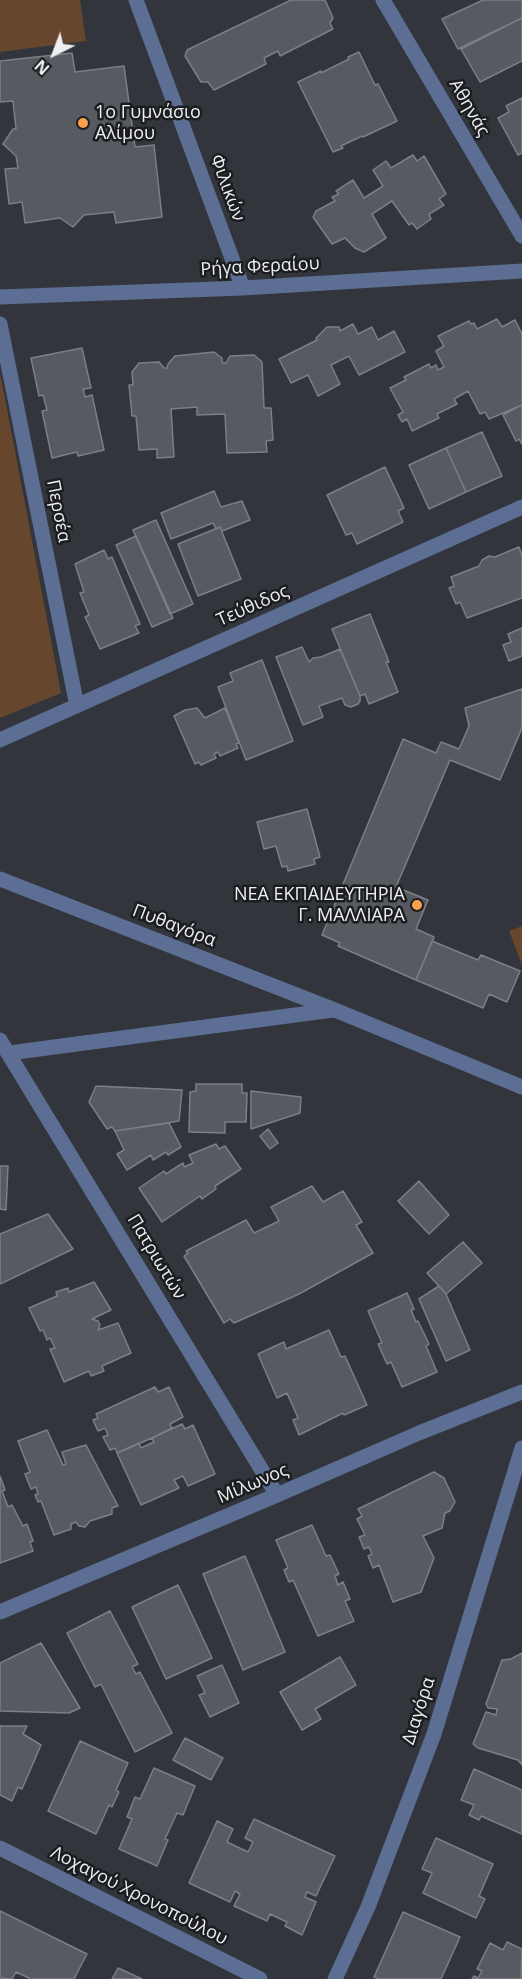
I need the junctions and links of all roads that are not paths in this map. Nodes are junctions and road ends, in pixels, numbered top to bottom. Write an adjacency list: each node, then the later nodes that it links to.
1 (136, 0): 5 (street, Φιλικών)
2 (383, 0): 3 (street, Αθηνάς)
3 (522, 237)
4 (522, 271): 5 (street, Ρήγα Φεραίου)
5 (243, 288): 6 (street, Ρήγα Φεραίου)
6 (0, 297)
7 (0, 324): 9 (street, Περσέα)
8 (522, 507): 9 (street, Τεύθιδος)
9 (77, 706): 10 (street, Τεύθιδος)
10 (0, 740)
11 (0, 879): 12 (street, Πυθαγόρα)
12 (335, 1010): 14 (street, Πυθαγόρα); 15 (street, Πυθαγόρα)
13 (0, 1040): 14 (street, Πατριωτών)
14 (9, 1053): 18 (street, Πατριωτών)
15 (522, 1087)
16 (522, 1392): 18 (street, Μίλωνος)
17 (522, 1448): 22 (street, Διαγόρα)
18 (277, 1495): 19 (street, Μίλωνος)
19 (0, 1612)
20 (0, 1848): 21 (street, Λοχαγού Χρονοπούλου)
21 (260, 1979)
22 (335, 1979)

